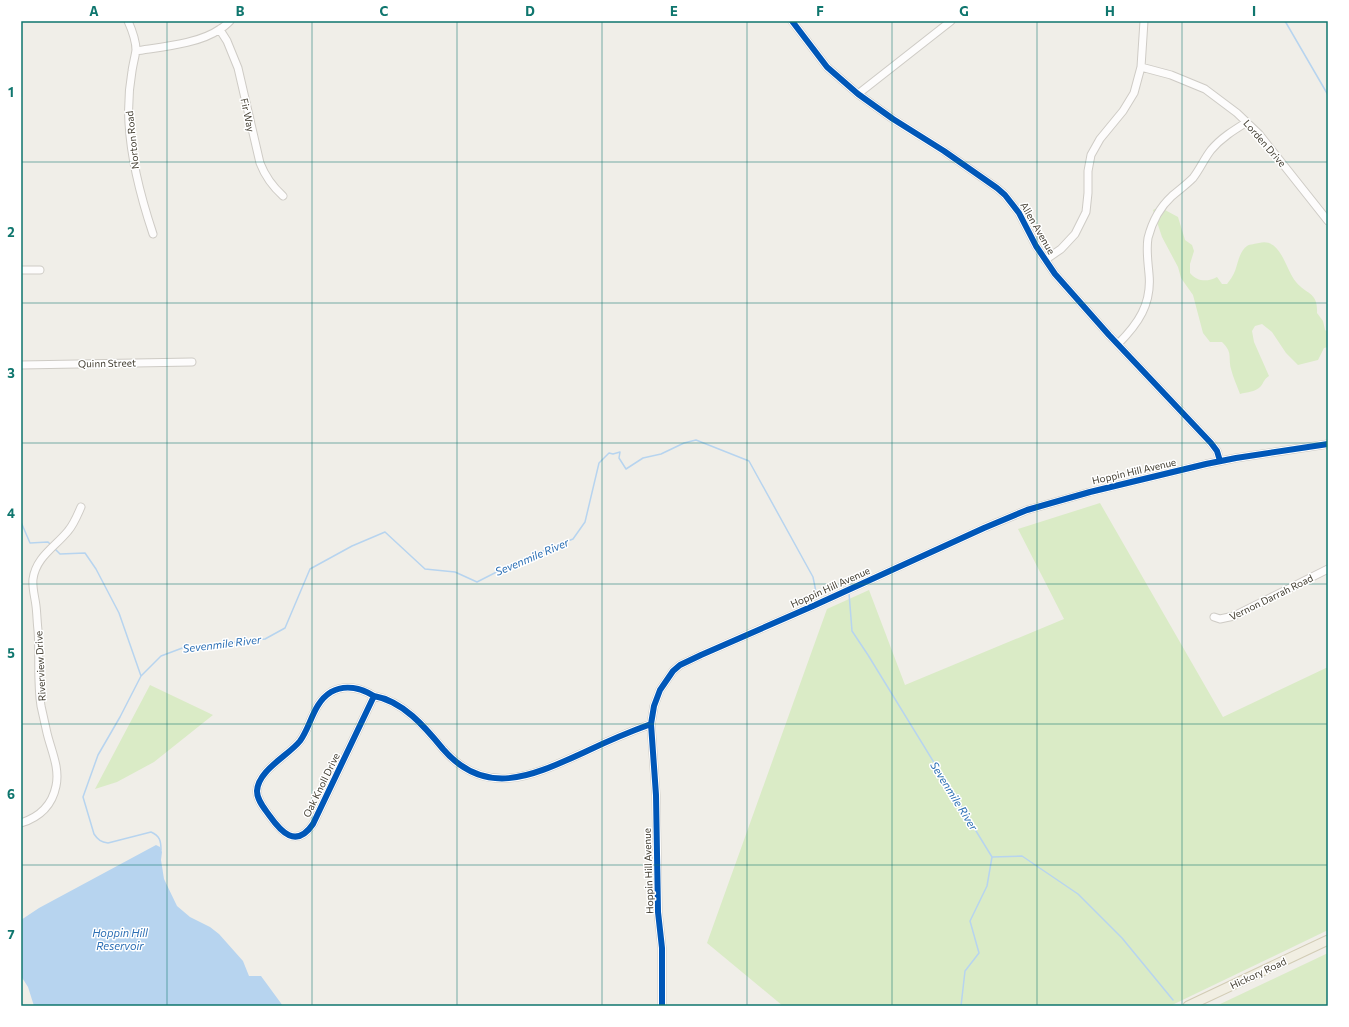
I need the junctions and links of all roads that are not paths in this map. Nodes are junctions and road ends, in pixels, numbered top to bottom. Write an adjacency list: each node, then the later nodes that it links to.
1 (128, 21): 7 (street, Norton Road)
2 (230, 21): 6 (street)
3 (792, 21): 9 (street, Allen Avenue)
4 (952, 21): 9 (street)
5 (1144, 21): 8 (street)
6 (220, 30): 7 (street); 11 (street, Fir Way)
7 (136, 51): 13 (street, Norton Road)
8 (1141, 67): 10 (street, Lorden Drive); 14 (street)
9 (858, 94): 14 (street, Allen Avenue)
10 (1247, 122): 12 (street, Lorden Drive); 17 (street)
11 (283, 196)
12 (1328, 221)
13 (153, 234)
14 (1044, 260): 17 (street, Allen Avenue)
15 (21, 270): 16 (street)
16 (40, 270)
17 (1118, 344): 21 (street, Allen Avenue)
18 (192, 362): 19 (street, Quinn Street)
19 (21, 365)
20 (1328, 444): 21 (street, Hoppin Hill Avenue)
21 (1220, 461): 26 (street, Hoppin Hill Avenue)
22 (81, 508): 27 (street, Riverview Drive)
23 (1328, 569): 24 (street, Vernon Darrah Road)
24 (1214, 617)
25 (374, 696): 25 (street, Oak Knoll Drive); 26 (street, Oak Knoll Drive)
26 (651, 724): 29 (street, Hoppin Hill Avenue)
27 (21, 823)
28 (1328, 940): 30 (main road, Hickory Road)
29 (662, 1006)
30 (1188, 1006)

